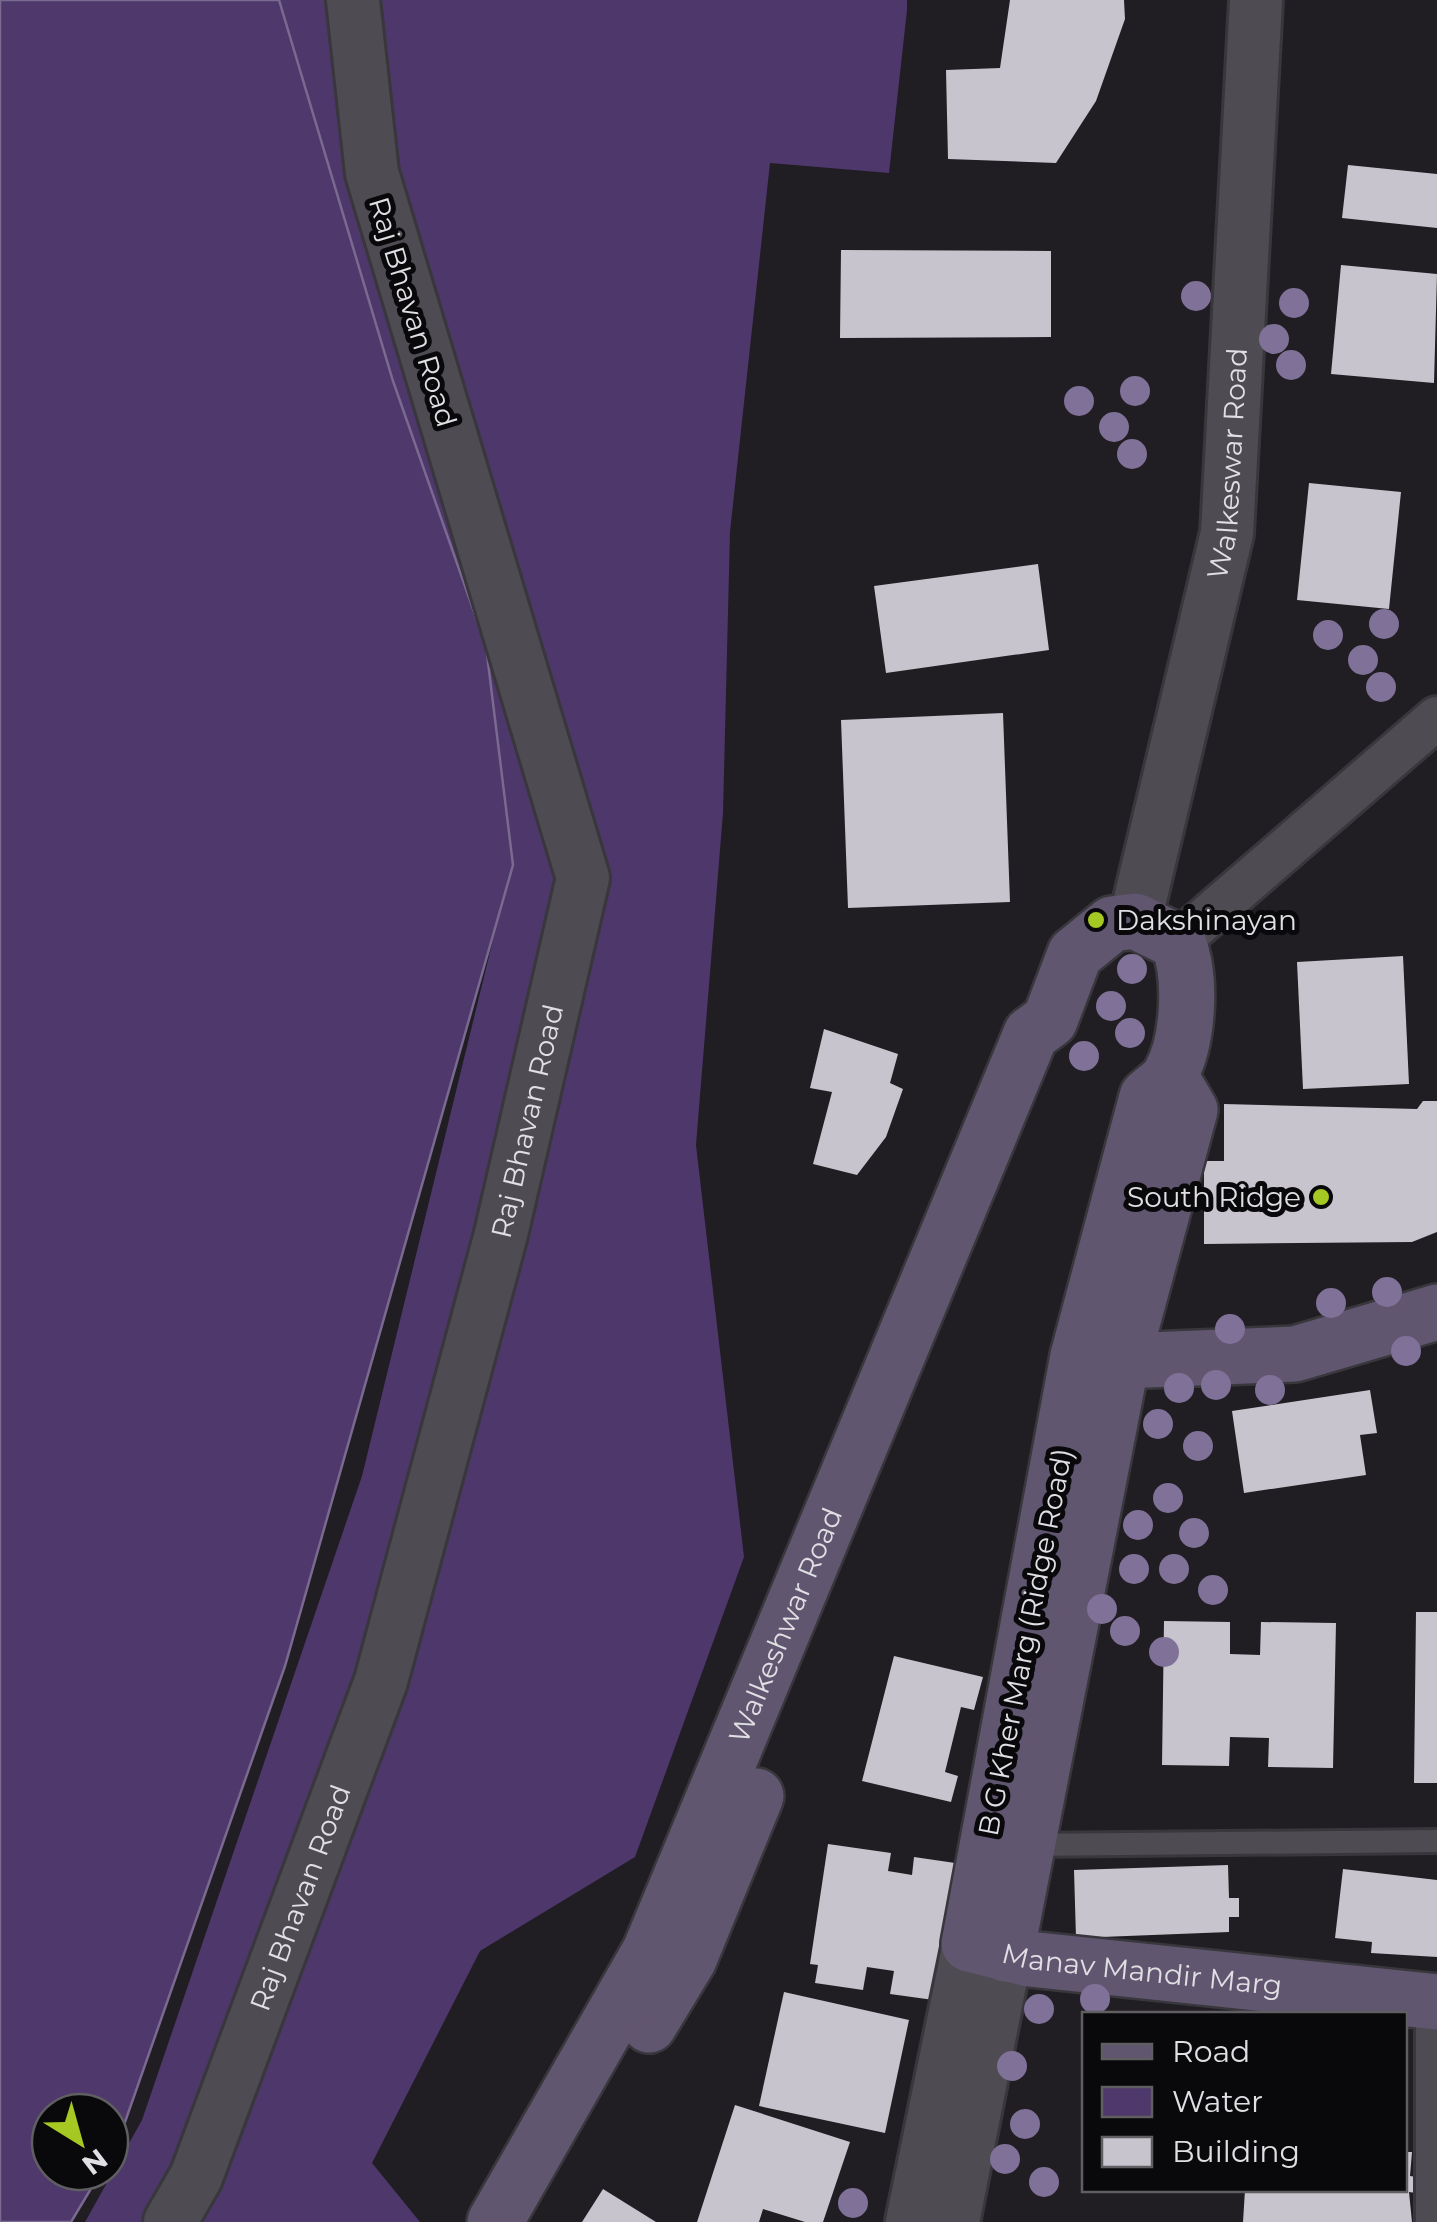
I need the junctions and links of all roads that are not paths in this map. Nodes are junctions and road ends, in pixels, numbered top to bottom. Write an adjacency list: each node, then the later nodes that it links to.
1 (353, 0): 12 (street, Raj Bhavan Road)
2 (1256, 0): 4 (street, Walkeswar Road)
3 (1437, 718): 4 (street)
4 (1157, 931): 5 (main road, Walkeshwar Road); 7 (main road, B G Kher Marg (Ridge Road))
5 (1050, 1020): 13 (main road, Walkeshwar Road); 14 (main road, Walkeshwar Road)
6 (1437, 1312): 7 (main road)
7 (1100, 1358): 9 (main road, B G Kher Marg (Ridge Road)); 10 (main road, B G Kher Marg (Ridge Road))
8 (1437, 1841): 9 (lane)
9 (1028, 1845): 10 (main road, B G Kher Marg (Ridge Road))
10 (988, 1949): 11 (main road, Manav Mandir Marg); 15 (street, B G Kher Marg (Ridge Road)); 16 (street, B G Kher Marg (Ridge Road))
11 (1432, 2001): 17 (lane)
12 (170, 2222)
13 (495, 2222)
14 (533, 2222)
15 (912, 2222)
16 (953, 2222)
17 (1427, 2222)

